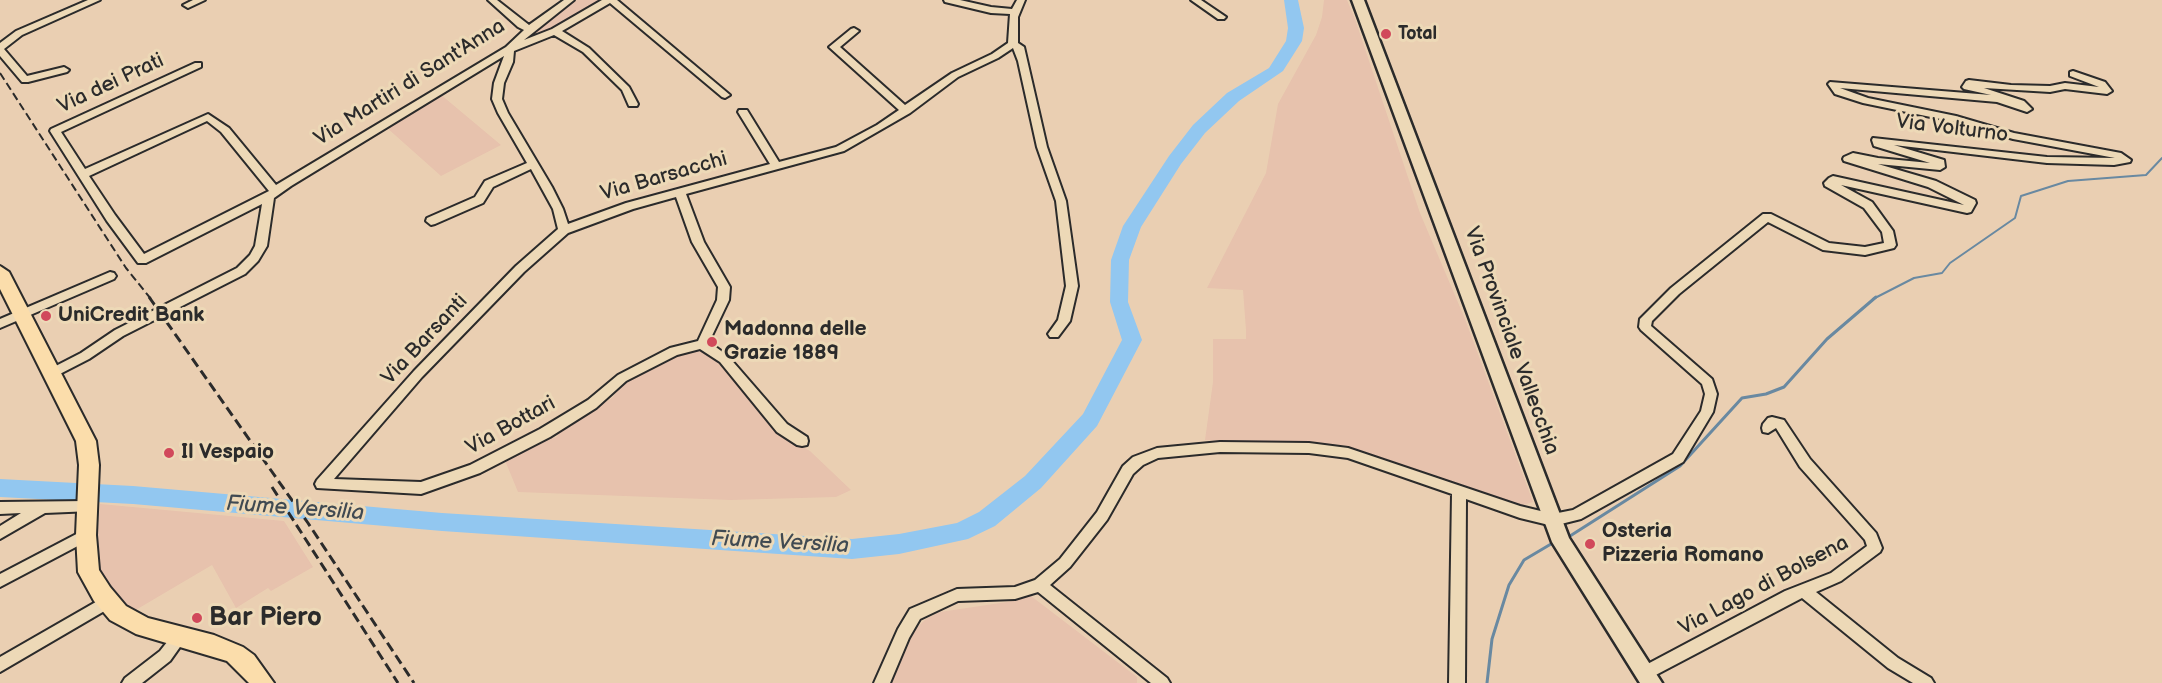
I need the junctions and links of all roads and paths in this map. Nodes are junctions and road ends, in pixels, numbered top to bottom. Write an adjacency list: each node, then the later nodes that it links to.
1 (96, 0): 17 (street)
2 (201, 0): 10 (street)
3 (492, 0): 13 (street)
4 (570, 0): 13 (street, Via Martiri di Sant'Anna)
5 (611, 0): 15 (street); 22 (street)
6 (948, 0): 11 (street)
7 (1021, 0): 11 (street)
8 (1195, 0): 12 (street)
9 (1358, 0): 48 (main road, Via Provinciale Vallecchia)
10 (188, 4)
11 (1015, 12): 16 (street)
12 (1221, 17)
13 (530, 29): 18 (street, Via Martiri di Sant'Anna)
14 (854, 31): 24 (street)
15 (555, 32): 18 (street); 23 (street)
16 (1013, 44): 24 (street, Via Barsacchi); 38 (street)
17 (0, 49): 20 (street)
18 (509, 50): 26 (street); 30 (street, Via Martiri di Sant'Anna)
19 (198, 65): 28 (street, Via dei Prati)
20 (64, 70)
21 (2073, 74): 48 (street, Via Volturno)
22 (725, 95)
23 (633, 104)
24 (906, 111): 27 (street, Via Barsacchi)
25 (743, 112): 27 (street)
26 (534, 164): 31 (street); 32 (street)
27 (777, 166): 29 (street, Via Barsacchi)
28 (84, 174): 30 (street); 33 (street, Via dei Prati)
29 (680, 193): 32 (street, Via Barsacchi); 39 (street)
30 (272, 194): 33 (street, Via Martiri di Sant'Anna); 40 (street)
31 (431, 221)
32 (564, 230): 43 (street, Via Barsanti)
33 (142, 260)
34 (0, 272): 36 (main road)
35 (110, 276): 36 (street)
36 (22, 314): 37 (street); 40 (main road)
37 (0, 324)
38 (1054, 334)
39 (702, 344): 42 (street); 43 (street, Via Bottari)
40 (50, 374): 45 (main road)
41 (1768, 428): 53 (street, Via Lago di Bolsena)
42 (802, 441)
43 (322, 484)
44 (1460, 493): 48 (street); 52 (street); 62 (street)
45 (87, 505): 46 (street); 50 (main road)
46 (43, 507): 47 (street); 49 (street)
47 (0, 508)
48 (1553, 520): 57 (main road, Via Provinciale Vallecchia)
49 (0, 533)
50 (86, 535): 51 (street); 54 (main road)
51 (0, 581)
52 (1040, 585): 60 (street); 61 (street)
53 (1805, 592): 57 (street, Via Lago di Bolsena); 63 (street)
54 (108, 601): 55 (main road); 56 (street)
55 (180, 637): 58 (street); 59 (main road)
56 (0, 665)
57 (1648, 678)
58 (130, 683)
59 (263, 683)
60 (882, 683)
61 (1162, 683)
62 (1457, 683)
63 (1926, 683)

